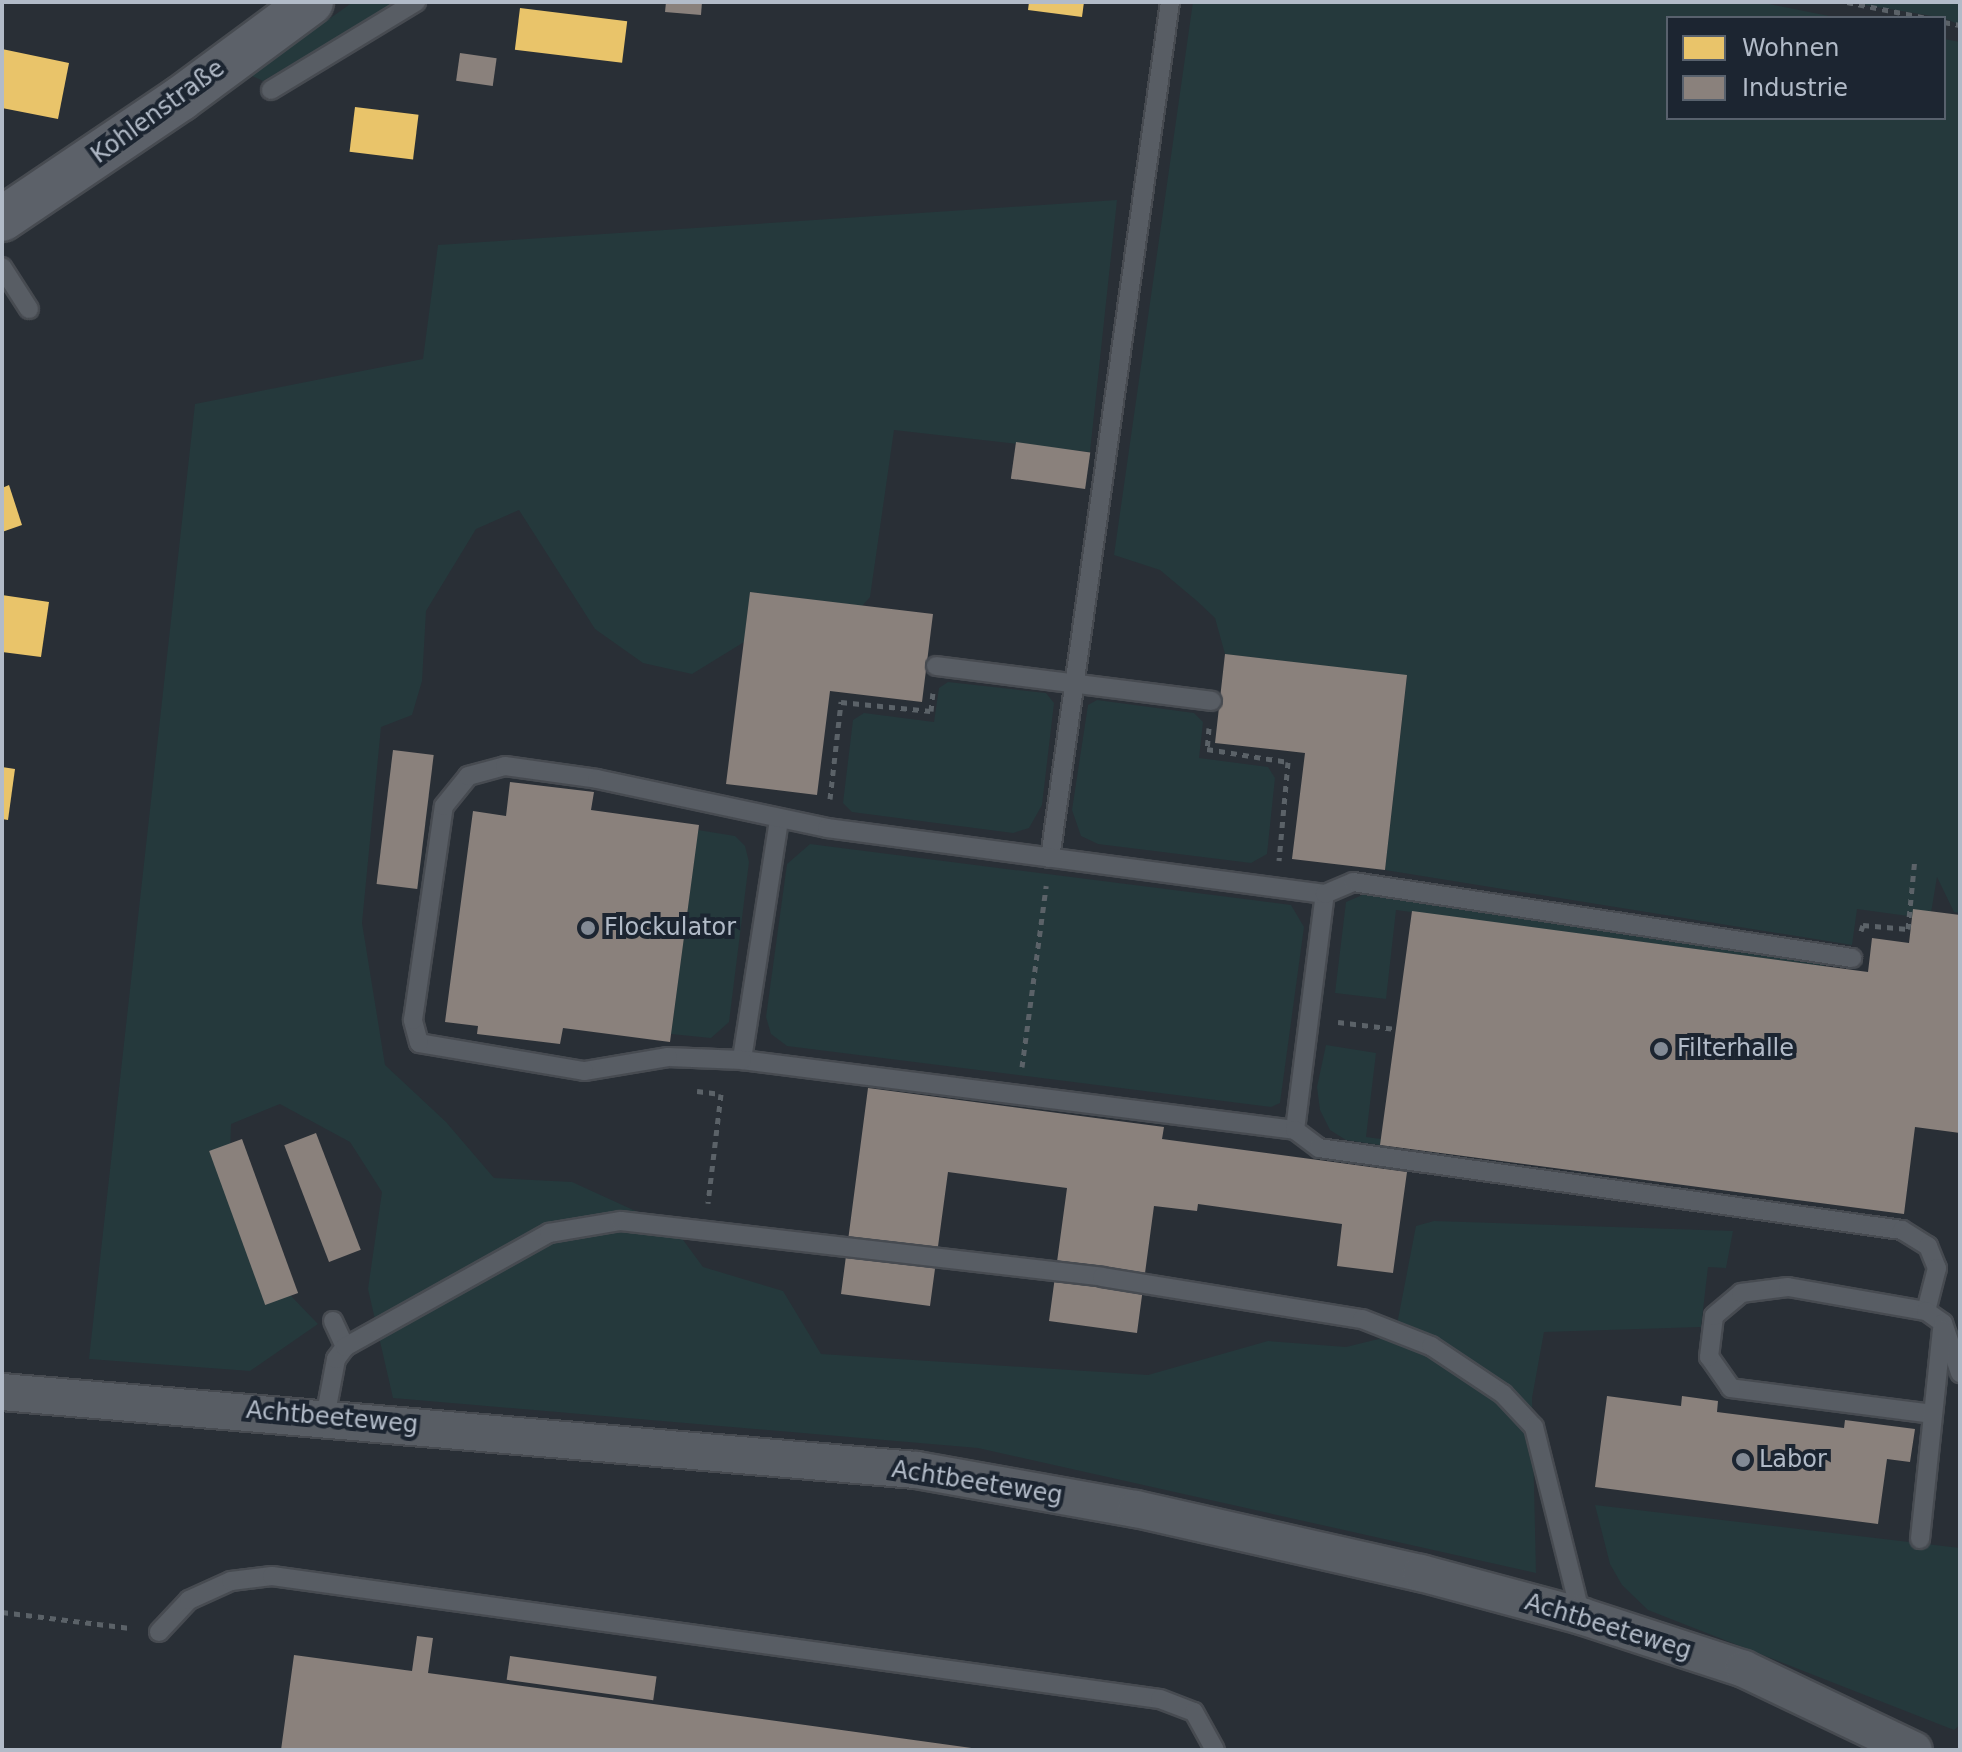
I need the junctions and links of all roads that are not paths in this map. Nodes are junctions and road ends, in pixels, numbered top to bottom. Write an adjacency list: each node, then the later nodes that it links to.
1 (311, 2): 5 (street, Kohlenstraße)
2 (416, 2): 4 (lane)
3 (1170, 2): 9 (lane)
4 (271, 90)
5 (2, 219)
6 (2, 267): 7 (lane)
7 (29, 309)
8 (936, 666): 9 (lane)
9 (1072, 683): 10 (lane); 12 (lane)
10 (1212, 701)
11 (779, 820): 12 (lane); 15 (lane); 15 (lane)
12 (1050, 858): 13 (lane)
13 (1325, 894): 14 (lane); 16 (lane)
14 (1852, 958)
15 (742, 1060): 16 (lane)
16 (1295, 1130): 17 (lane)
17 (1926, 1311): 19 (lane); 23 (lane)
18 (333, 1321): 20 (lane)
19 (1943, 1323): 21 (lane); 23 (lane)
20 (345, 1347): 24 (lane); 26 (lane)
21 (1960, 1373)
22 (2, 1392): 24 (street, Achtbeeteweg)
23 (1933, 1414): 25 (lane)
24 (325, 1418): 26 (street, Achtbeeteweg)
25 (1920, 1539)
26 (1581, 1616): 28 (street, Achtbeeteweg)
27 (159, 1632): 29 (lane)
28 (1902, 1747)
29 (1215, 1750)

